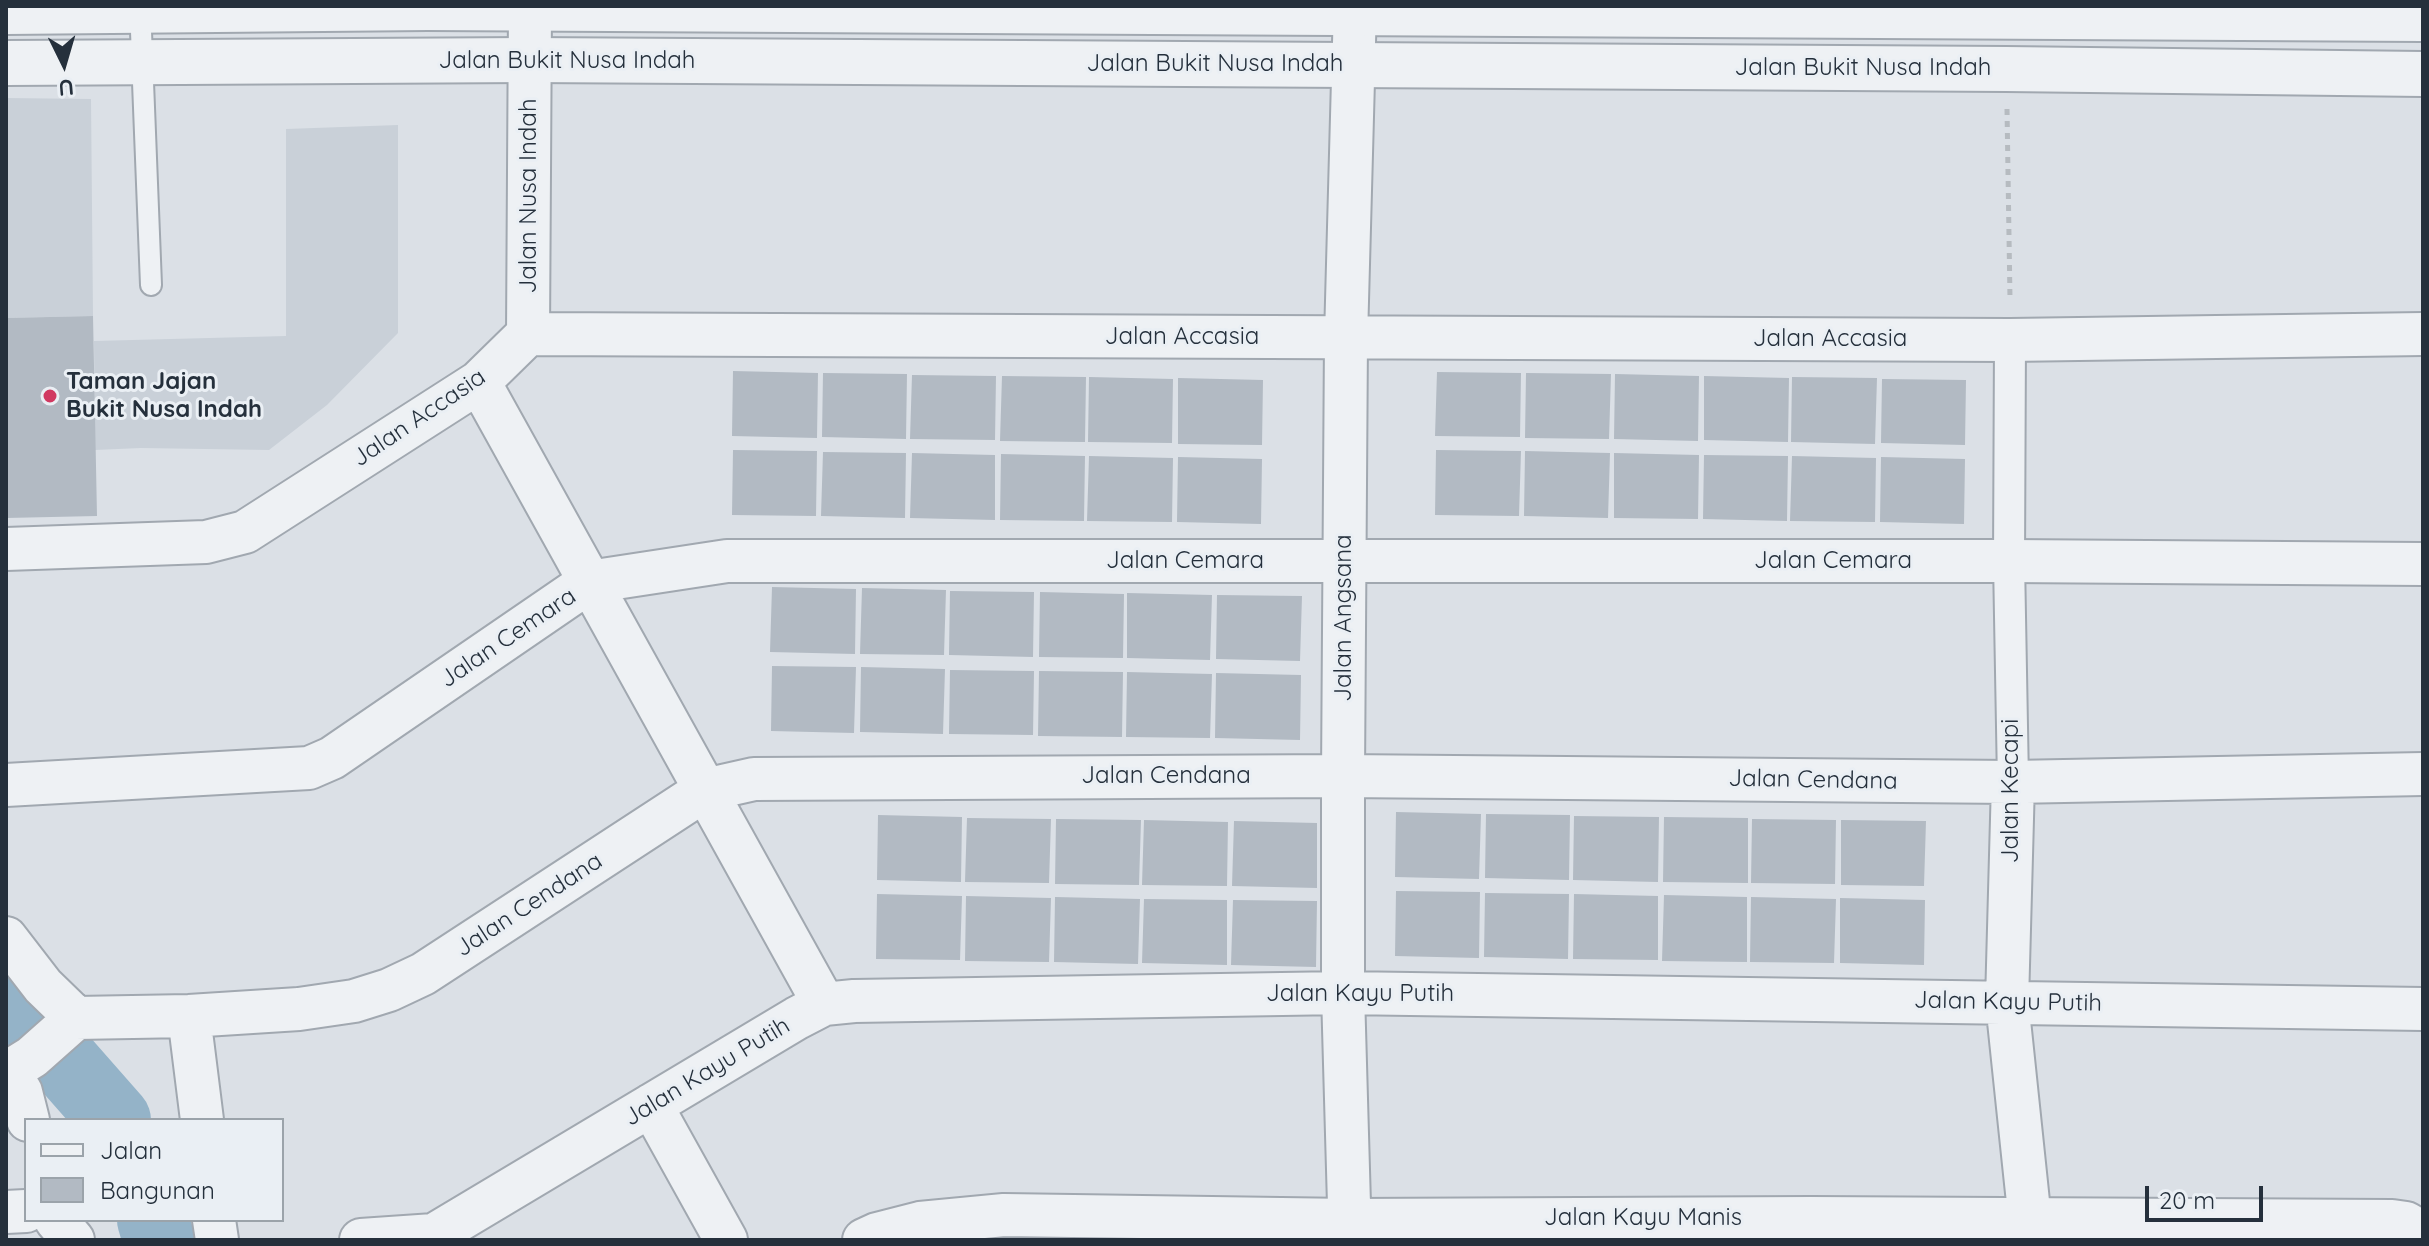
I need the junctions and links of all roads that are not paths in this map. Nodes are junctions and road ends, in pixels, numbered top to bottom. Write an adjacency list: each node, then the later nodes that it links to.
1 (428, 7): 2 (street, Jalan Bukit Nusa Indah); 3 (street, Jalan Bukit Nusa Indah)
2 (140, 8): 5 (street, Jalan Bukit Nusa Indah); 8 (lane)
3 (530, 9): 4 (street, Jalan Bukit Nusa Indah); 7 (street, Jalan Nusa Indah)
4 (1355, 11): 6 (street, Jalan Bukit Nusa Indah); 10 (street, Jalan Angsana)
5 (6, 12)
6 (2423, 19)
7 (529, 60): 8 (street, Jalan Bukit Nusa Indah); 10 (street, Jalan Bukit Nusa Indah); 13 (street, Jalan Nusa Indah)
8 (142, 62): 9 (street, Jalan Bukit Nusa Indah); 12 (lane)
9 (6, 63)
10 (1352, 64): 11 (street, Jalan Bukit Nusa Indah); 15 (street, Jalan Angsana)
11 (2423, 74)
12 (151, 285)
13 (528, 334): 15 (street, Jalan Accasia); 17 (street, Jalan Accasia)
14 (2423, 334): 16 (street, Jalan Accasia)
15 (1346, 338): 16 (street, Jalan Accasia); 19 (street, Jalan Angsana)
16 (2010, 340): 20 (street, Jalan Kecapi)
17 (479, 382): 18 (street, Jalan Accasia); 22 (street)
18 (6, 549)
19 (1344, 561): 20 (street, Jalan Cemara); 22 (street, Jalan Cemara); 24 (street, Jalan Angsana)
20 (2009, 561): 21 (street, Jalan Cemara); 25 (street, Jalan Kecapi)
21 (2423, 564)
22 (589, 582): 26 (street, Jalan Cemara); 27 (street)
23 (2423, 774): 25 (street, Jalan Cendana)
24 (1343, 776): 25 (street, Jalan Cendana); 27 (street, Jalan Cendana); 29 (street, Jalan Angsana)
25 (2013, 782): 30 (street, Jalan Kecapi)
26 (6, 785)
27 (705, 790): 31 (street); 33 (street, Jalan Cendana)
28 (6, 938): 34 (street)
29 (1343, 993): 30 (street, Jalan Kayu Putih); 31 (street, Jalan Kayu Putih); 41 (street, Jalan Angsana)
30 (2007, 1002): 32 (street, Jalan Kayu Putih); 42 (street, Jalan Kecapi)
31 (824, 1004): 36 (street, Jalan Kayu Putih)
32 (2423, 1009)
33 (189, 1016): 34 (street, Jalan Cendana); 38 (street)
34 (70, 1023): 35 (street)
35 (15, 1066): 37 (street)
36 (651, 1105): 44 (street, Jalan Kayu Putih); 47 (street)
37 (28, 1118)
38 (202, 1118)
39 (58, 1222): 45 (street)
40 (1812, 1229): 41 (street, Jalan Kayu Manis); 42 (street, Jalan Kayu Manis)
41 (1350, 1230): 48 (street, Jalan Kayu Manis)
42 (2030, 1230): 43 (street, Jalan Kayu Manis)
43 (2423, 1233)
44 (434, 1238): 46 (street, Jalan Kayu Putih)
45 (73, 1240)
46 (361, 1240)
47 (726, 1240)
48 (864, 1240)

